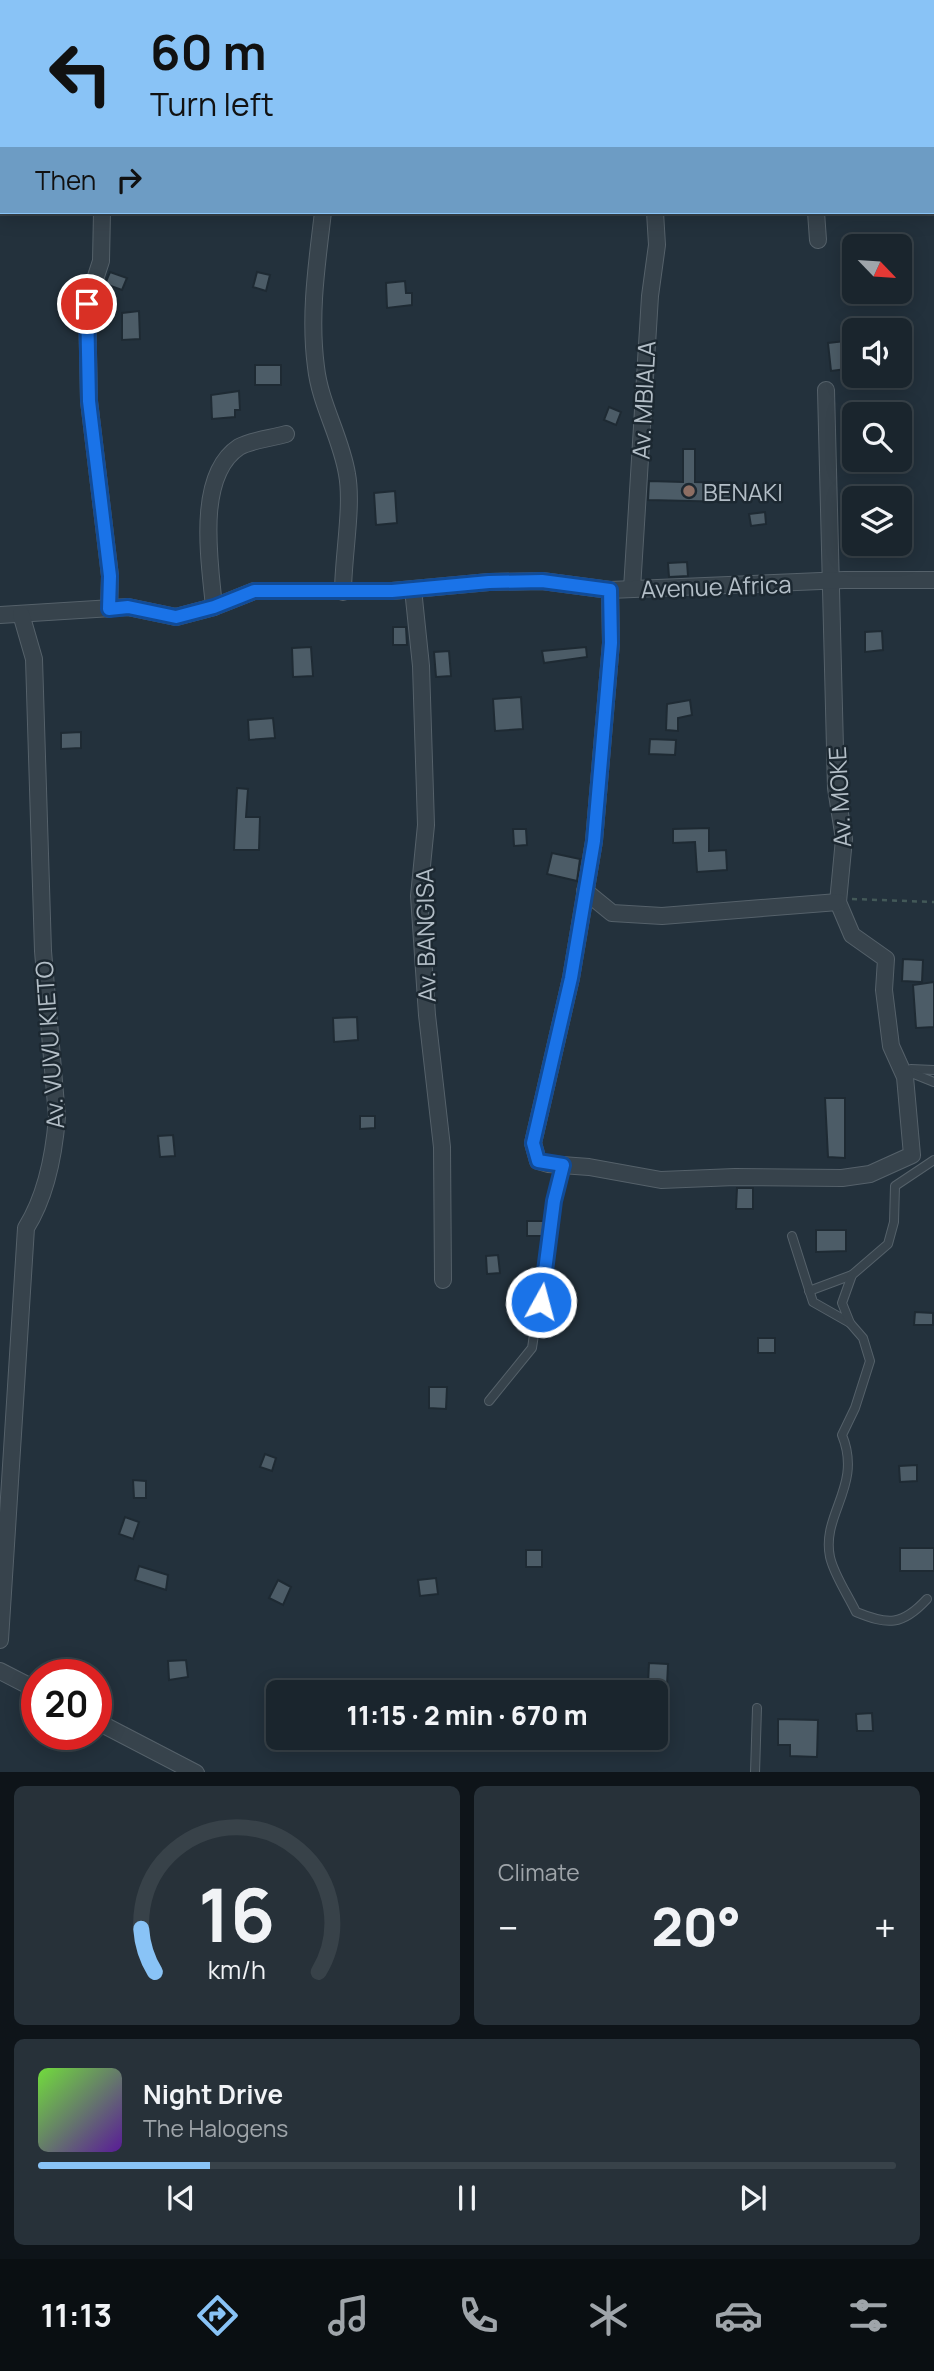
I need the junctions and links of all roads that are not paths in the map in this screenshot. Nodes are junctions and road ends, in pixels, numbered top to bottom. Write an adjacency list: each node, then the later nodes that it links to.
1 (102, 214): 15 (street)
2 (323, 214): 13 (street)
3 (655, 214): 12 (street, Av. MBIALA)
4 (816, 214): 5 (street)
5 (818, 240)
6 (825, 390): 9 (street, Av. MOKE)
7 (286, 434): 14 (street)
8 (934, 580): 9 (street, Avenue Africa)
9 (830, 581): 12 (street, Avenue Africa); 19 (street, Av. MOKE)
10 (413, 589): 11 (street, Avenue Africa); 13 (street, Avenue Africa); 27 (street, Av. BANGISA)
11 (610, 590): 12 (street, Avenue Africa); 18 (street)
12 (632, 590)
13 (343, 592): 14 (street, Avenue Africa)
14 (214, 607): 15 (street, Avenue Africa)
15 (109, 609): 16 (street, Avenue Africa)
16 (21, 614): 17 (street, Avenue Africa); 30 (street, Av. VUVU KIETO)
17 (0, 615)
18 (585, 891): 19 (street); 24 (street)
19 (840, 900): 20 (street, Av. MOKE)
20 (901, 1069): 21 (lane); 22 (lane); 24 (street, Av. MOKE)
21 (934, 1070)
22 (934, 1082)
23 (934, 1160): 26 (lane)
24 (563, 1165): 31 (lane)
25 (792, 1236): 28 (lane)
26 (852, 1275): 28 (lane); 29 (lane)
27 (443, 1280)
28 (810, 1290): 29 (lane)
29 (849, 1323): 32 (lane)
30 (8, 1387): 33 (street, Av. VUVU KIETO)
31 (489, 1401)
32 (927, 1600)
33 (0, 1640)
34 (0, 1671): 35 (street)
35 (21, 1682)
36 (757, 1708): 39 (lane)
37 (112, 1729): 38 (street)
38 (193, 1772)
39 (755, 1772)

